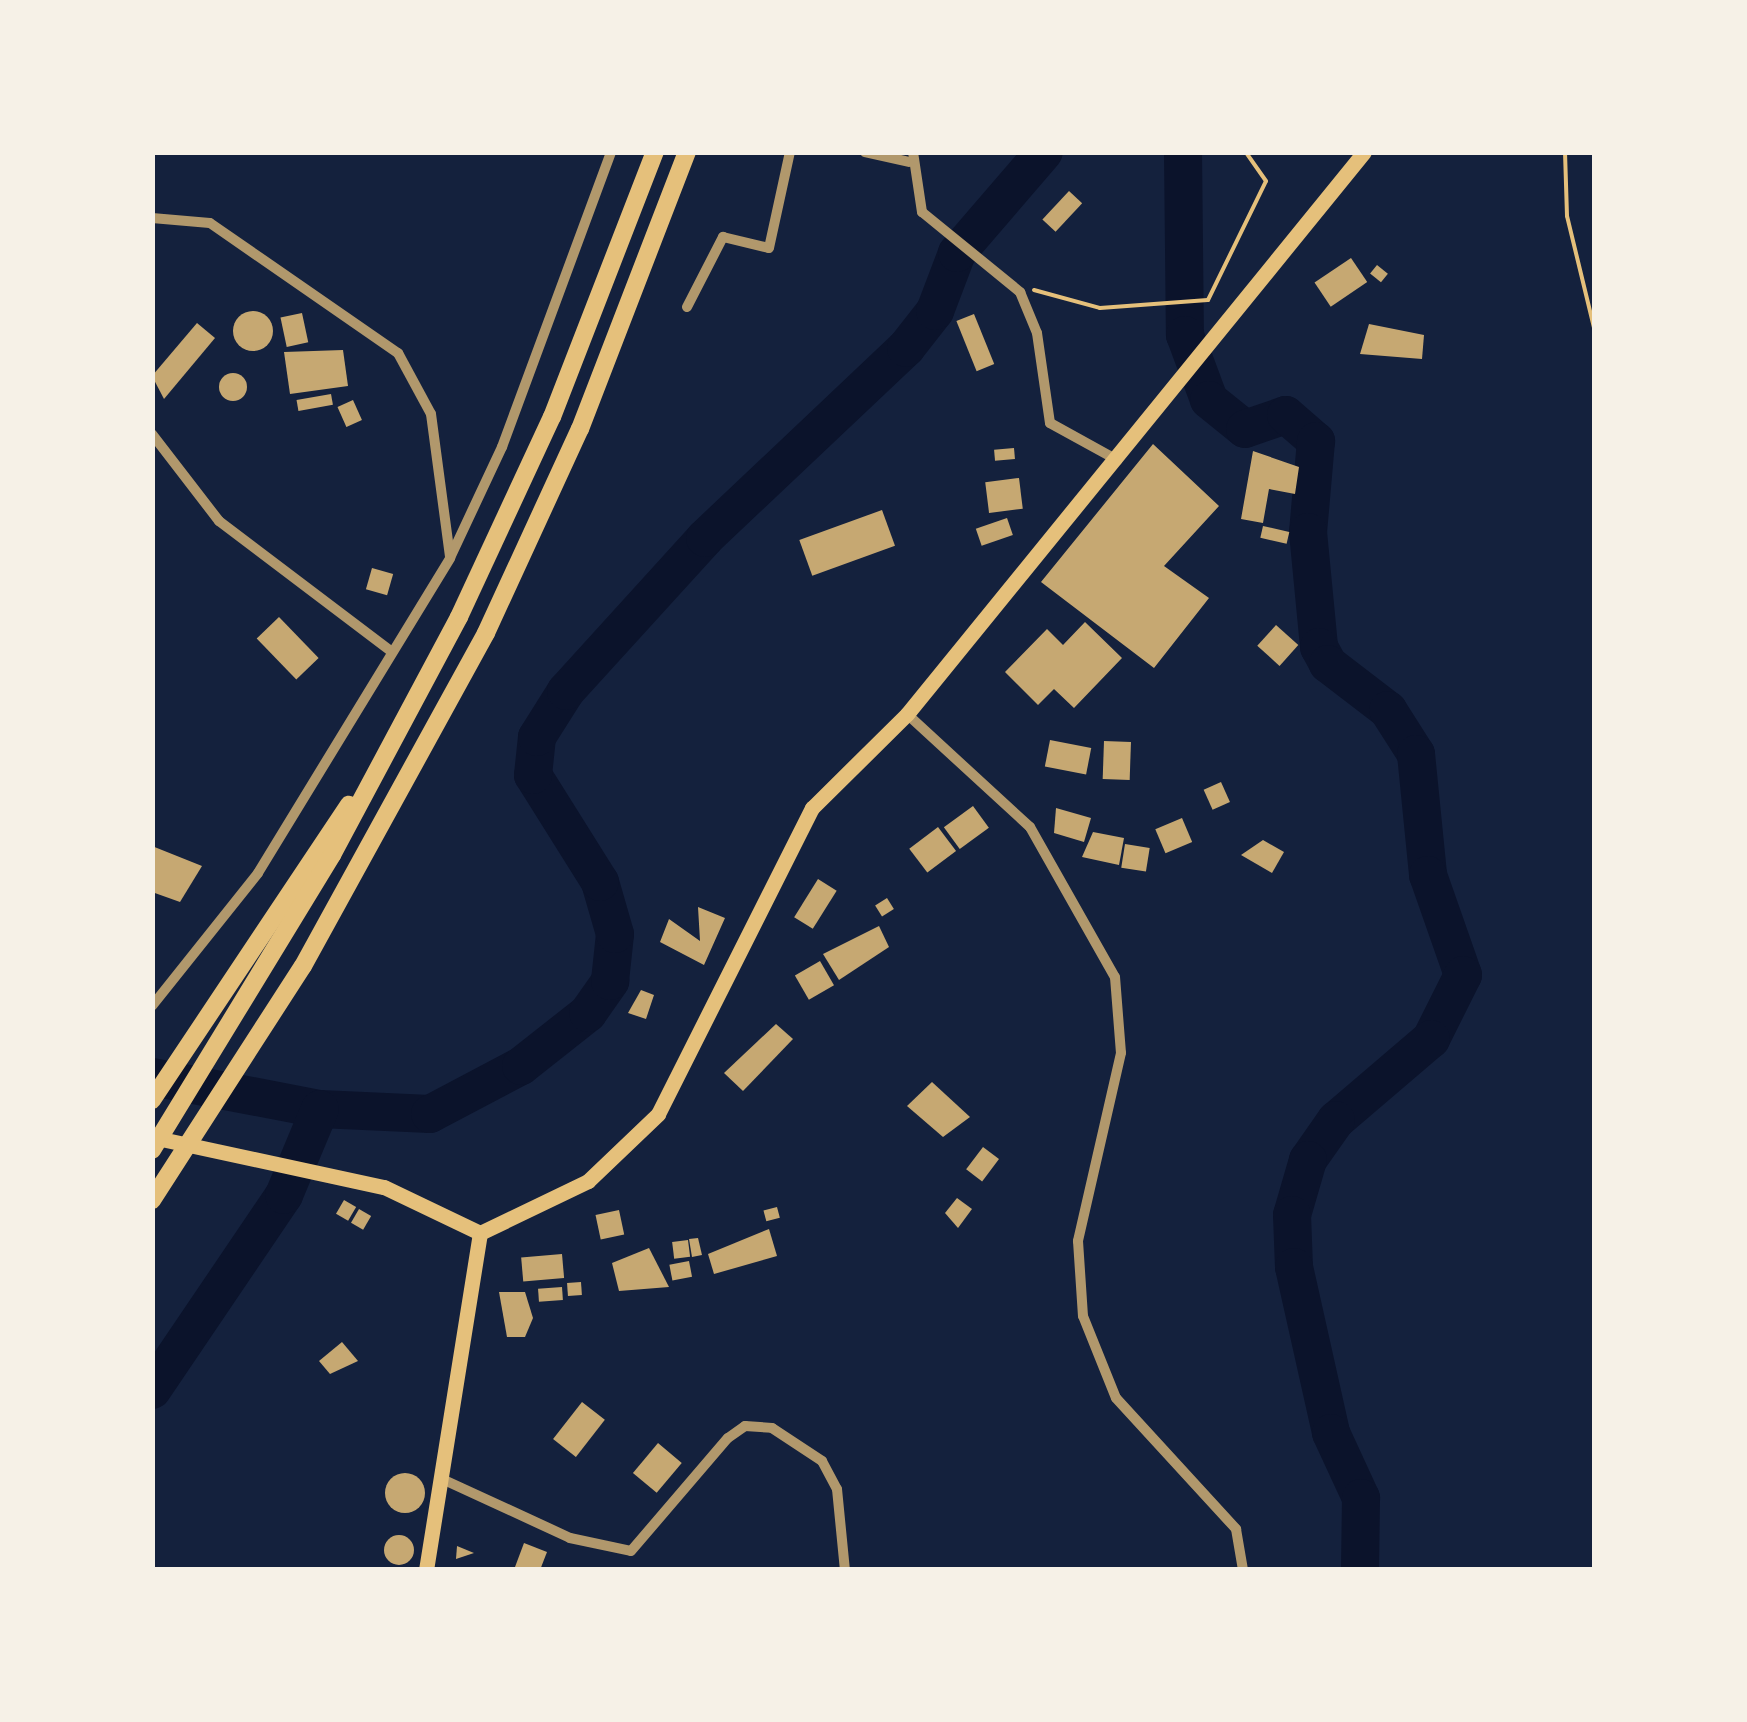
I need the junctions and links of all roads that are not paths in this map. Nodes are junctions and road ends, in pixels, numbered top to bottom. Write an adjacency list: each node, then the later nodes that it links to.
1 (611, 152): 12 (street)
2 (656, 152): 15 (highway)
3 (687, 152): 20 (highway)
4 (790, 152): 9 (street)
5 (865, 152): 7 (street)
6 (1364, 152): 11 (main road)
7 (911, 157): 11 (street)
8 (152, 218): 12 (street)
9 (687, 307)
10 (152, 434): 13 (street)
11 (1118, 460): 14 (main road)
12 (450, 558): 13 (street)
13 (392, 652): 16 (street)
14 (907, 714): 21 (main road); 25 (street)
15 (390, 750): 17 (highway); 19 (highway)
16 (152, 1006)
17 (152, 1100)
18 (152, 1137): 21 (main road)
19 (152, 1150)
20 (152, 1200)
21 (480, 1233): 22 (main road)
22 (442, 1479): 23 (main road); 24 (street)
23 (426, 1570)
24 (845, 1570)
25 (1243, 1570)

